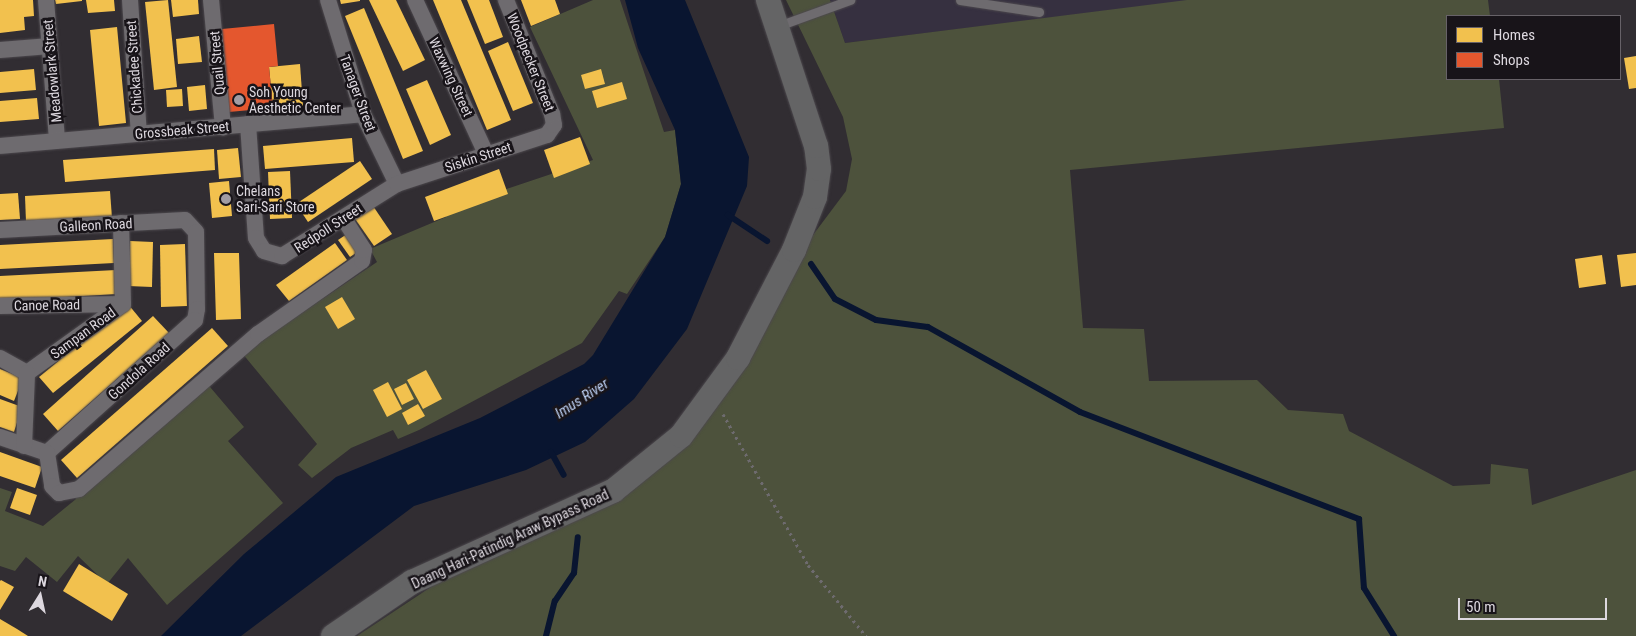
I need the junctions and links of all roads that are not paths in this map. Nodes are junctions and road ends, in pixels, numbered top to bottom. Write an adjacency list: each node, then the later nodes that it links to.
1 (46, 0): 14 (street, Meadowlark Street)
2 (130, 0): 20 (street, Chickadee Street)
3 (212, 0): 19 (street, Quail Street)
4 (328, 0): 16 (street, Tanager Street)
5 (415, 0): 23 (street, Waxwing Street)
6 (506, 0): 18 (street, Woodpecker Street)
7 (768, 0): 13 (main road, Daang Hari-Patindig Araw Bypass Road)
8 (850, 0): 13 (lane)
9 (960, 0): 11 (lane)
10 (1004, 0): 11 (lane)
11 (987, 5): 12 (lane)
12 (1039, 12)
13 (778, 26): 36 (main road, Daang Hari-Patindig Araw Bypass Road)
14 (50, 46): 15 (street); 21 (street, Meadowlark Street)
15 (0, 50)
16 (363, 114): 17 (street, Grossbeak Street); 24 (street, Tanager Street)
17 (248, 124): 19 (street, Grossbeak Street); 25 (street, Redpoll Street)
18 (554, 125): 23 (street, Siskin Street)
19 (223, 127): 20 (street, Grossbeak Street)
20 (139, 134): 21 (street, Grossbeak Street)
21 (58, 141): 22 (street, Grossbeak Street)
22 (0, 146)
23 (486, 154): 24 (street, Siskin Street)
24 (396, 184): 25 (street, Redpoll Street)
25 (343, 218): 35 (street)
26 (120, 223): 27 (street, Galleon Road); 28 (street, Galleon Road); 29 (street, Sampan Road)
27 (192, 224): 35 (street, Gondola Road)
28 (0, 230)
29 (123, 304): 30 (street, Canoe Road); 32 (street, Sampan Road)
30 (0, 306)
31 (0, 358): 32 (street)
32 (27, 373): 34 (street)
33 (0, 438): 34 (street)
34 (24, 446): 35 (street)
35 (47, 454)
36 (333, 636)

